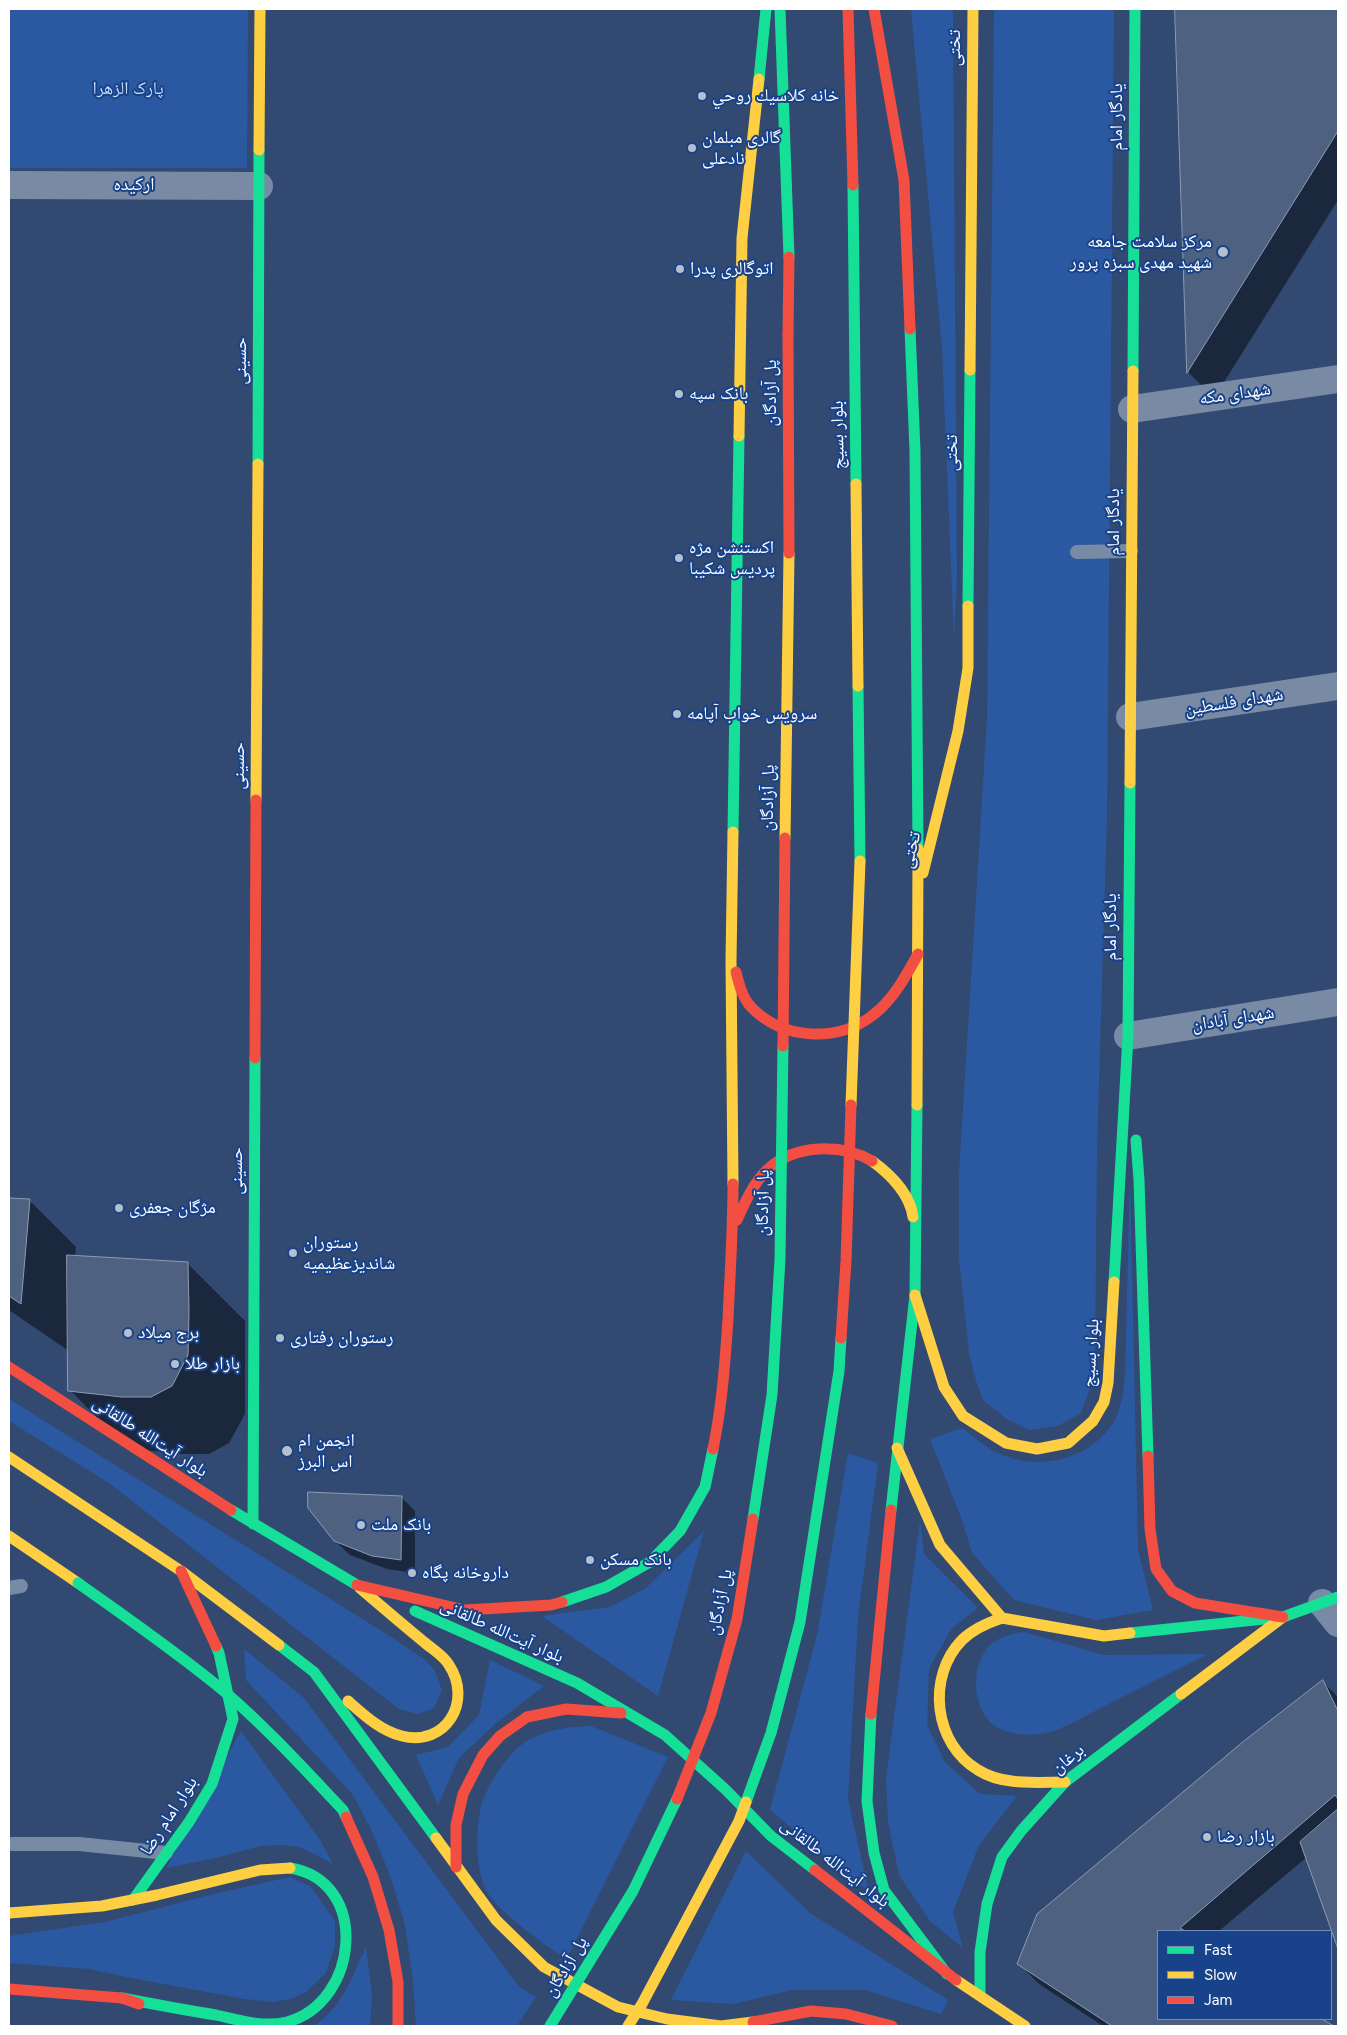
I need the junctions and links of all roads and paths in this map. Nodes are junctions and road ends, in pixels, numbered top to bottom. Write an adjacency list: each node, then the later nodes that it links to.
1 (260, 9): 9 (main road, حسینی)
2 (766, 9): 18 (main road)
3 (780, 9): 49 (main road, پل آزادگان, bridge)
4 (848, 9): 50 (main road, بلوار بسیج, bridge)
5 (874, 9): 16 (main road)
6 (973, 9): 16 (main road, تختی)
7 (1135, 9): 11 (main road, یادگار امام)
8 (9, 185): 9 (street, ارکیده)
9 (259, 186): 27 (main road, حسینی)
10 (1338, 379): 11 (street, شهدای مکه)
11 (1132, 409): 12 (main road, یادگار امام)
12 (1131, 551): 13 (lane); 15 (main road, یادگار امام)
13 (1077, 552)
14 (1338, 686): 15 (street, شهدای فلسطین)
15 (1130, 717): 20 (main road, یادگار امام)
16 (919, 892): 17 (main road)
17 (919, 952): 18 (main road); 22 (main road)
18 (731, 962): 21 (main road)
19 (1338, 1002): 20 (street, شهدای آبادان)
20 (1128, 1036): 23 (main road, بلوار بسیج); 32 (main road)
21 (733, 1229): 22 (main road); 30 (main road)
22 (916, 1243): 23 (main road)
23 (915, 1295): 25 (main road)
24 (9, 1367): 27 (main road, بلوار آیت‌الله طالقانی)
25 (897, 1448): 33 (main road); 42 (main road)
26 (9, 1457): 29 (main road)
27 (253, 1524): 30 (main road, بلوار آیت‌الله طالقانی)
28 (9, 1536): 48 (main road, bridge)
29 (181, 1571): 34 (main road); 38 (main road, بلوار امام رضا)
30 (356, 1585): 34 (main road); 35 (main road, بلوار آیت‌الله طالقانی)
31 (1333, 1608): 32 (main road, برغان)
32 (1283, 1617): 33 (main road, برغان); 36 (main road, برغان)
33 (1002, 1618): 36 (main road)
34 (314, 1672): 39 (main road)
35 (627, 1714): 39 (main road); 42 (main road, بلوار آیت‌الله طالقانی)
36 (1065, 1782): 44 (main road, برغان)
37 (9, 1844): 38 (lane)
38 (166, 1853): 40 (main road, بلوار امام رضا)
39 (456, 1867): 51 (main road)
40 (133, 1900): 41 (main road); 45 (main road)
41 (9, 1913)
42 (947, 1974): 44 (main road, بلوار آیت‌الله طالقانی)
43 (9, 1989): 45 (main road)
44 (980, 1995): 52 (main road, بلوار آیت‌الله طالقانی)
45 (122, 1998): 46 (main road); 47 (main road)
46 (143, 2015)
47 (193, 2023)
48 (398, 2026)
49 (550, 2026)
50 (628, 2026)
51 (892, 2026)
52 (1025, 2026)

